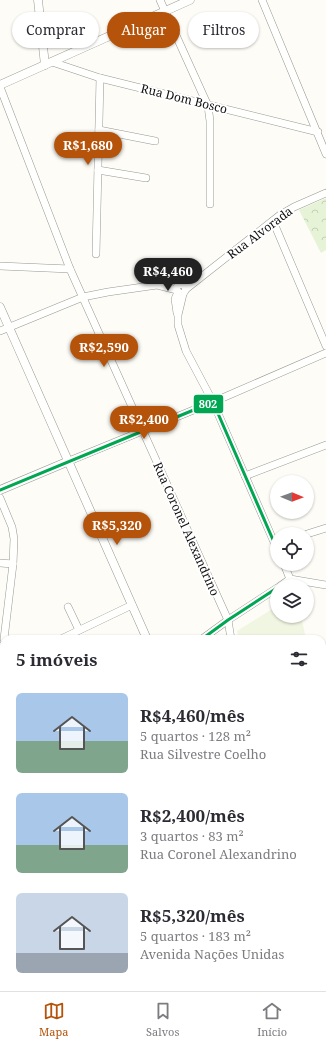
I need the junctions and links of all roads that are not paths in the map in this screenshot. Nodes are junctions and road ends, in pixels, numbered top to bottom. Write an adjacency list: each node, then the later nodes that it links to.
1 (38, 0): 6 (street)
2 (160, 0): 5 (street)
3 (190, 0): 5 (street)
4 (262, 0): 11 (street)
5 (164, 10): 6 (street); 9 (street)
6 (48, 63): 7 (street, Rua Dom Bosco); 8 (street)
7 (100, 78): 9 (street, Rua Dom Bosco); 10 (street)
8 (0, 86): 21 (street, Rua Coronel Alexandrino)
9 (208, 106): 11 (street, Rua Dom Bosco); 17 (street)
10 (99, 130): 12 (street); 14 (street)
11 (318, 132): 13 (street)
12 (155, 141)
13 (326, 154)
14 (98, 170): 15 (street); 19 (street)
15 (146, 178)
16 (326, 193): 18 (street, Rua Alvorada)
17 (210, 204)
18 (273, 221): 22 (street, Rua Alvorada); 27 (street)
19 (96, 254)
20 (0, 266): 21 (street)
21 (70, 269): 23 (street, Rua Coronel Alexandrino)
22 (181, 289): 23 (street); 29 (street)
23 (83, 297): 25 (street); 30 (street, Rua Coronel Alexandrino)
24 (0, 307): 25 (street)
25 (8, 328): 26 (street); 32 (street)
26 (0, 331)
27 (326, 346)
28 (326, 353): 29 (street)
29 (213, 402): 30 (street); 33 (street)
30 (142, 431): 32 (street); 48 (street, Rua Coronel Alexandrino)
31 (326, 445): 33 (street)
32 (68, 461): 34 (street); 46 (street)
33 (245, 476): 37 (street)
34 (0, 490)
35 (0, 498): 40 (street)
36 (326, 528): 38 (street)
37 (270, 531)
38 (314, 532)
39 (0, 563): 40 (street)
40 (13, 564): 50 (street)
41 (287, 571): 42 (street)
42 (290, 579)
43 (314, 583): 44 (street)
44 (326, 585)
45 (270, 593): 48 (street)
46 (132, 605): 49 (street); 52 (street)
47 (68, 607): 49 (street)
48 (228, 620): 53 (street); 54 (street, Rua Coronel Alexandrino)
49 (79, 630): 51 (street)
50 (4, 635)
51 (69, 635)
52 (145, 635)
53 (207, 635)
54 (230, 635)

